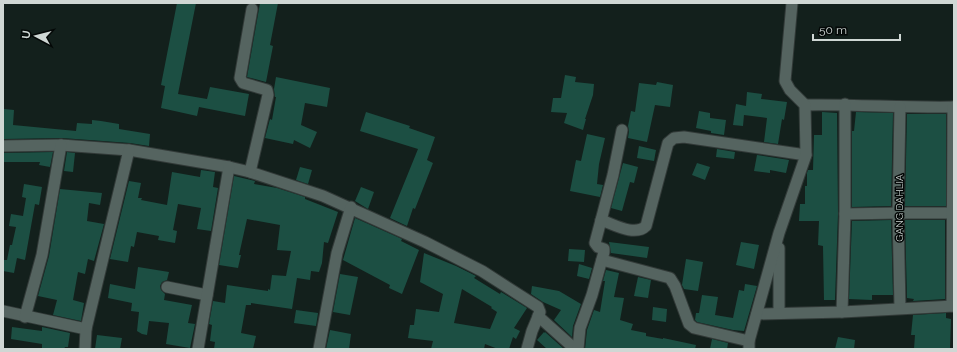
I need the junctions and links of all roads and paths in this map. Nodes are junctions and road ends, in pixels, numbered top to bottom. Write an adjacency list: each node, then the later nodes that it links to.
1 (792, 3): 4 (street)
2 (252, 9): 13 (street)
3 (845, 104): 4 (street); 5 (street); 17 (street)
4 (805, 105): 11 (street)
5 (900, 107): 6 (street); 15 (street, GANG DAHLIA)
6 (954, 107): 16 (street)
7 (622, 130): 18 (street)
8 (61, 145): 9 (street); 10 (street); 30 (street)
9 (3, 146)
10 (129, 150): 12 (street); 31 (street)
11 (806, 155): 18 (street); 19 (street)
12 (229, 167): 13 (street); 22 (street)
13 (250, 172): 14 (street)
14 (351, 207): 29 (street); 35 (street)
15 (898, 213): 16 (street); 17 (street); 24 (street, GANG DAHLIA)
16 (951, 213): 23 (street)
17 (844, 214): 26 (street)
18 (601, 220): 20 (street)
19 (779, 233): 27 (street); 28 (street)
20 (602, 260): 32 (street); 38 (street)
21 (167, 287): 22 (street)
22 (207, 295): 34 (street)
23 (953, 306): 24 (street)
24 (900, 308): 26 (street)
25 (3, 311): 30 (street)
26 (842, 312): 27 (street)
27 (779, 313): 28 (street)
28 (757, 314): 32 (street)
29 (538, 316): 36 (street); 37 (street)
30 (25, 317): 31 (street)
31 (86, 329): 33 (street)
32 (749, 345)
33 (85, 349)
34 (198, 349)
35 (319, 349)
36 (526, 349)
37 (575, 349)
38 (578, 349)

